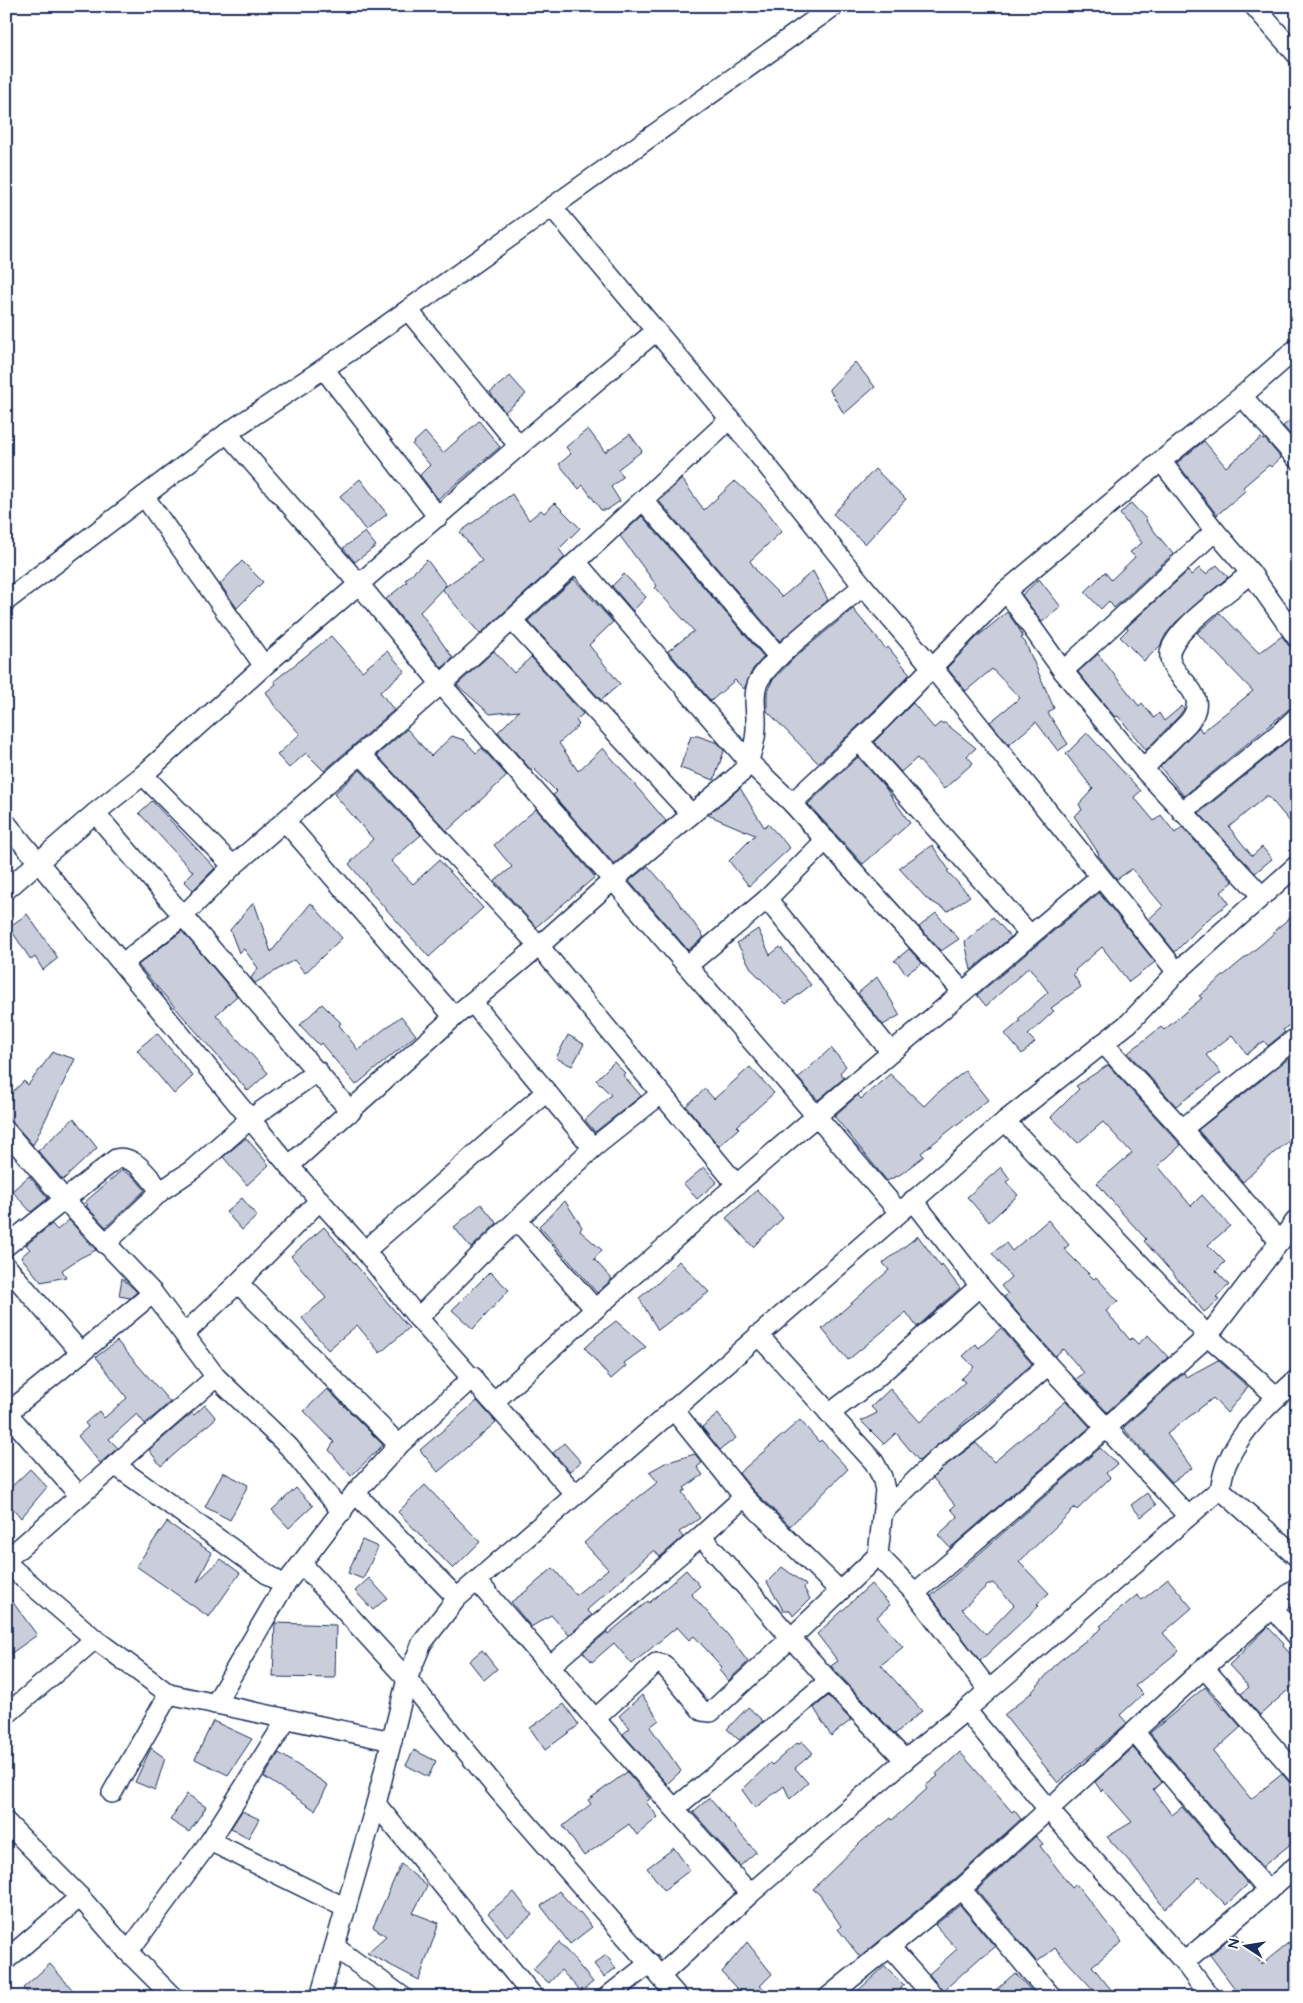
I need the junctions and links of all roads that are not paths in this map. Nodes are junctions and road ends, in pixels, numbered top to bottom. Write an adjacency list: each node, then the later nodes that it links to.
1 (834, 6): 4 (street)
2 (1254, 6): 3 (street)
3 (1297, 55)
4 (552, 207): 5 (street); 6 (street)
5 (408, 310): 8 (street); 12 (street)
6 (656, 331): 10 (street); 12 (street)
7 (1297, 348): 9 (street)
8 (324, 368): 11 (street); 17 (street)
9 (1242, 396): 13 (street); 14 (street)
10 (730, 418): 16 (street); 22 (street)
11 (227, 433): 15 (street); 21 (street)
12 (519, 446): 17 (street)
13 (1297, 459)
14 (1161, 461): 18 (street); 23 (street)
15 (144, 496): 24 (street); 28 (street)
16 (643, 500): 19 (street); 27 (street)
17 (438, 516): 21 (street)
18 (1215, 531): 20 (street); 30 (street)
19 (576, 562): 25 (street); 35 (street)
20 (1251, 574): 26 (street); 36 (street)
21 (358, 584): 28 (street); 31 (street)
22 (863, 586): 27 (street); 29 (street)
23 (1006, 591): 29 (street); 30 (street)
24 (6, 601)
25 (512, 620): 31 (street); 41 (street)
26 (1297, 638)
27 (780, 657): 35 (street)
28 (264, 666): 37 (street)
29 (932, 667): 33 (street); 48 (street)
30 (1063, 671): 36 (street)
31 (441, 684): 34 (street); 49 (street)
32 (1297, 717): 39 (street)
33 (859, 741): 38 (street); 54 (street)
34 (360, 754): 42 (street); 55 (street)
35 (748, 760): 38 (street); 41 (street)
36 (1143, 769): 39 (street)
37 (143, 775): 40 (street); 47 (street)
38 (792, 803): 44 (street)
39 (1182, 812): 51 (street)
40 (95, 813): 45 (street); 53 (street)
41 (691, 814): 49 (street)
42 (284, 821): 47 (street); 61 (street)
43 (6, 823): 45 (street)
44 (826, 840): 52 (street); 59 (street)
45 (39, 862): 50 (street); 56 (street)
46 (1297, 864): 51 (street)
47 (233, 866): 53 (street)
48 (1100, 877): 54 (street); 58 (street)
49 (613, 880): 55 (street); 57 (street)
50 (6, 890)
51 (1261, 895): 58 (street)
52 (767, 899): 57 (street); 64 (street)
53 (183, 916): 56 (street); 65 (street)
54 (1030, 936): 59 (street)
55 (539, 946): 60 (street); 67 (street)
56 (123, 963): 70 (street)
57 (686, 966): 69 (street)
58 (1177, 972): 63 (street)
59 (963, 992): 64 (street)
60 (472, 1002): 61 (street); 66 (street)
61 (454, 1018): 68 (street)
62 (1297, 1037): 72 (street)
63 (1103, 1043): 71 (street); 72 (street)
64 (891, 1052): 69 (street)
65 (318, 1071): 68 (street); 70 (street)
66 (546, 1092): 74 (street); 86 (street)
67 (661, 1094): 74 (street); 76 (street)
68 (351, 1112): 75 (street)
69 (815, 1117): 76 (street); 80 (street)
70 (250, 1119): 75 (street); 77 (street)
71 (1005, 1121): 80 (street); 95 (street)
72 (1182, 1129): 83 (street)
73 (6, 1131): 78 (street)
74 (594, 1148): 82 (street)
75 (289, 1166): 79 (street)
76 (737, 1185): 91 (street)
77 (161, 1191): 78 (street); 84 (street)
78 (65, 1200): 84 (street); 85 (street)
79 (320, 1200): 86 (street); 88 (street)
80 (906, 1206): 89 (street); 94 (street)
81 (1297, 1219): 83 (street)
82 (518, 1221): 91 (street); 92 (street)
83 (1280, 1242): 95 (street)
84 (105, 1244): 90 (street)
85 (6, 1246)
86 (365, 1251): 92 (street)
87 (6, 1266): 96 (street)
88 (238, 1283): 93 (street); 107 (street)
89 (980, 1286): 97 (street); 105 (street)
90 (153, 1293): 93 (street); 96 (street)
91 (594, 1308): 102 (street)
92 (418, 1318): 98 (street)
93 (184, 1334): 99 (street)
94 (758, 1335): 103 (street); 105 (street)
95 (1208, 1336): 101 (street); 106 (street)
96 (81, 1353): 104 (street)
97 (1048, 1365): 106 (street); 115 (street)
98 (473, 1377): 102 (street); 107 (street)
99 (216, 1378): 108 (street); 114 (street)
100 (1297, 1379): 101 (street)
101 (1277, 1397): 109 (street)
102 (494, 1402): 112 (street)
103 (673, 1409): 112 (street); 113 (street)
104 (7, 1413): 111 (street)
105 (829, 1414): 115 (street)
106 (1106, 1428): 116 (street); 126 (street)
107 (399, 1445): 110 (street)
108 (115, 1465): 111 (street); 123 (street)
109 (1220, 1489): 116 (street); 118 (street)
110 (356, 1493): 114 (street); 127 (street)
111 (79, 1494): 120 (street)
112 (575, 1494): 122 (street)
113 (744, 1497): 117 (street); 125 (street)
114 (342, 1512): 121 (street)
115 (883, 1512): 119 (street)
116 (1188, 1516): 136 (street)
117 (701, 1536): 130 (street); 132 (street)
118 (1296, 1554)
119 (878, 1555): 125 (street); 126 (street)
120 (6, 1562): 131 (street)
121 (302, 1564): 123 (street); 134 (street)
122 (477, 1581): 127 (street); 132 (street)
123 (284, 1586): 138 (street)
124 (1297, 1588): 128 (street)
125 (840, 1591): 130 (street)
126 (915, 1593): 136 (street)
127 (457, 1598): 134 (street)
128 (1272, 1608): 129 (street); 133 (street)
129 (1297, 1636)
130 (792, 1638): 135 (street); 142 (street)
131 (95, 1639): 137 (street); 140 (street)
132 (550, 1666): 142 (street)
133 (1204, 1668): 143 (street); 146 (street)
134 (407, 1679): 144 (street); 164 (street)
135 (829, 1681): 145 (street); 149 (street)
136 (988, 1689): 139 (street)
137 (169, 1694): 138 (street); 147 (street)
138 (215, 1704): 141 (street)
139 (966, 1710): 145 (street); 150 (street)
140 (6, 1715)
141 (286, 1719): 144 (street); 152 (street)
142 (595, 1719): 149 (street)
143 (1135, 1733): 150 (street); 155 (street)
144 (392, 1741): 148 (street)
145 (905, 1760): 156 (street)
146 (1297, 1774)
147 (112, 1793)
148 (376, 1804): 158 (street); 168 (street)
149 (675, 1808): 156 (street)
150 (1048, 1809): 154 (street); 163 (street)
151 (6, 1822): 157 (street)
152 (210, 1842): 158 (street); 161 (street)
153 (1297, 1865): 155 (street)
154 (960, 1889): 159 (street); 173 (street)
155 (1268, 1892): 163 (street)
156 (750, 1894): 164 (street)
157 (80, 1897): 161 (street); 162 (street)
158 (346, 1908): 160 (street)
159 (889, 1946): 171 (street); 172 (street)
160 (335, 1947): 166 (street); 167 (street)
161 (128, 1952): 165 (street)
162 (6, 1960)
163 (1184, 1962): 174 (street)
164 (655, 1969): 169 (street); 170 (street)
165 (162, 1993)
166 (320, 1997)
167 (403, 1997)
168 (534, 1997)
169 (607, 1997)
170 (678, 1997)
171 (828, 1997)
172 (934, 1997)
173 (1052, 1997)
174 (1210, 1997)

